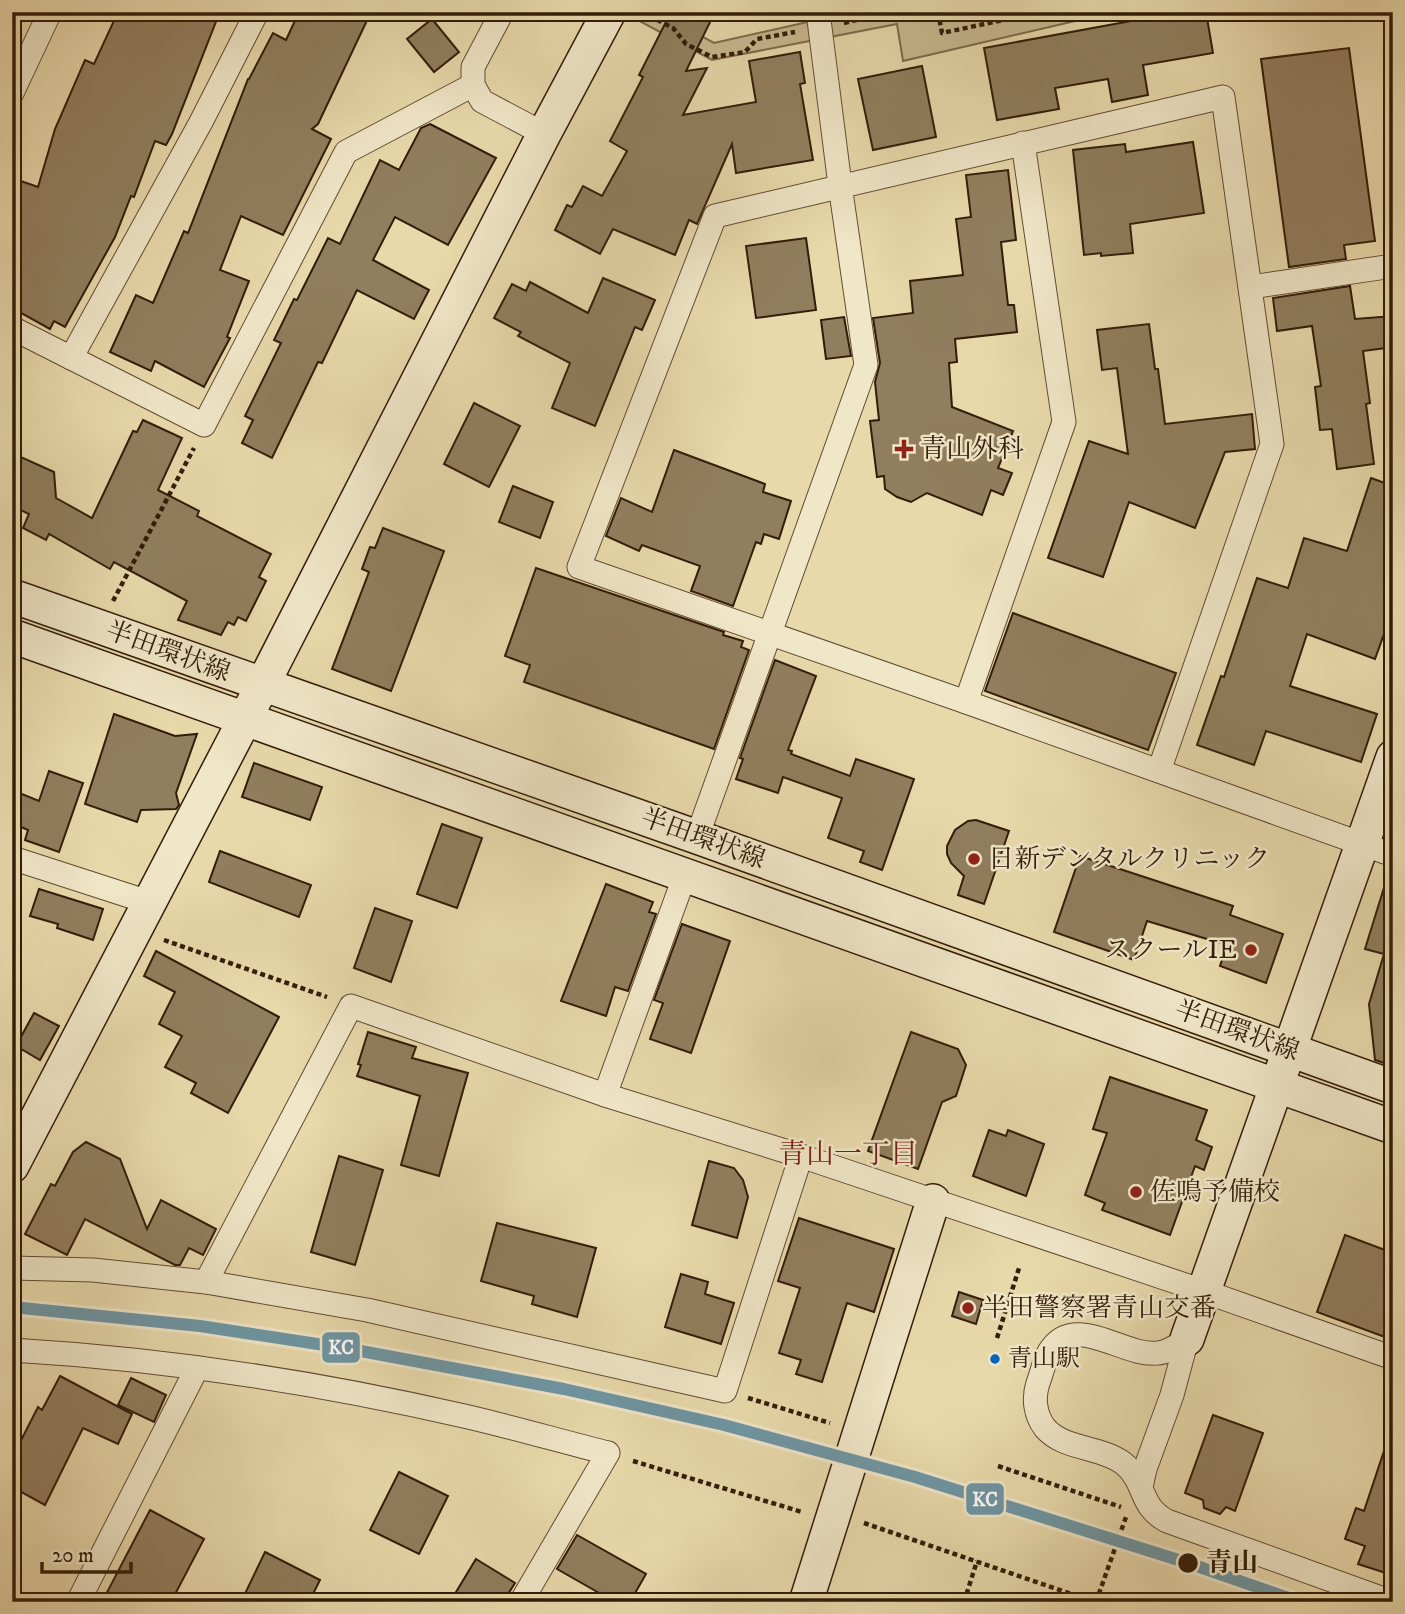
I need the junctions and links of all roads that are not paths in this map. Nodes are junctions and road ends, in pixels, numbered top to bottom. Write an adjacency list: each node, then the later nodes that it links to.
1 (50, 12): 7 (street)
2 (257, 12): 14 (street)
3 (502, 12): 6 (street)
4 (609, 12): 8 (main road)
5 (819, 20): 10 (street)
6 (473, 85): 8 (street); 14 (street)
7 (12, 93)
8 (544, 134): 18 (main road)
9 (1023, 143): 10 (street); 12 (street); 19 (street)
10 (840, 185): 16 (street); 16 (street)
11 (1393, 266): 12 (street)
12 (1251, 287): 22 (street)
13 (12, 328): 14 (street)
14 (71, 358)
15 (12, 596): 18 (main road, 半田環状線)
16 (771, 635): 19 (street); 23 (street)
17 (12, 636): 20 (main road, 半田環状線)
18 (262, 685): 20 (main road); 23 (main road, 半田環状線)
19 (966, 702): 22 (street)
20 (244, 719): 27 (main road, 半田環状線); 28 (main road)
21 (1393, 757): 24 (main road)
22 (1159, 771): 24 (street)
23 (697, 837): 29 (main road, 半田環状線)
24 (1362, 844): 25 (street); 29 (main road)
25 (1393, 855)
26 (12, 858): 28 (street)
27 (685, 876): 30 (main road, 半田環状線); 32 (street)
28 (141, 916): 35 (main road)
29 (1289, 1050): 30 (main road); 31 (main road, 半田環状線)
30 (1277, 1086): 33 (main road, 半田環状線); 39 (main road)
31 (1393, 1087)
32 (605, 1095): 34 (street); 38 (street)
33 (1393, 1127)
34 (801, 1156): 36 (street); 38 (street)
35 (12, 1166)
36 (933, 1201): 39 (street); 51 (main road)
37 (12, 1268): 38 (street)
38 (206, 1282)
39 (1203, 1291): 40 (main road); 43 (street)
40 (1187, 1339): 42 (street); 45 (street)
41 (12, 1350): 44 (street)
42 (1144, 1353): 45 (street); 47 (street)
43 (1393, 1358)
44 (197, 1368): 49 (street); 50 (street)
45 (1172, 1395): 46 (street)
46 (1153, 1445): 47 (street); 48 (street)
47 (1112, 1457): 48 (street)
48 (1142, 1487): 52 (street)
49 (78, 1602)
50 (521, 1602)
51 (806, 1602)
52 (1392, 1602)

